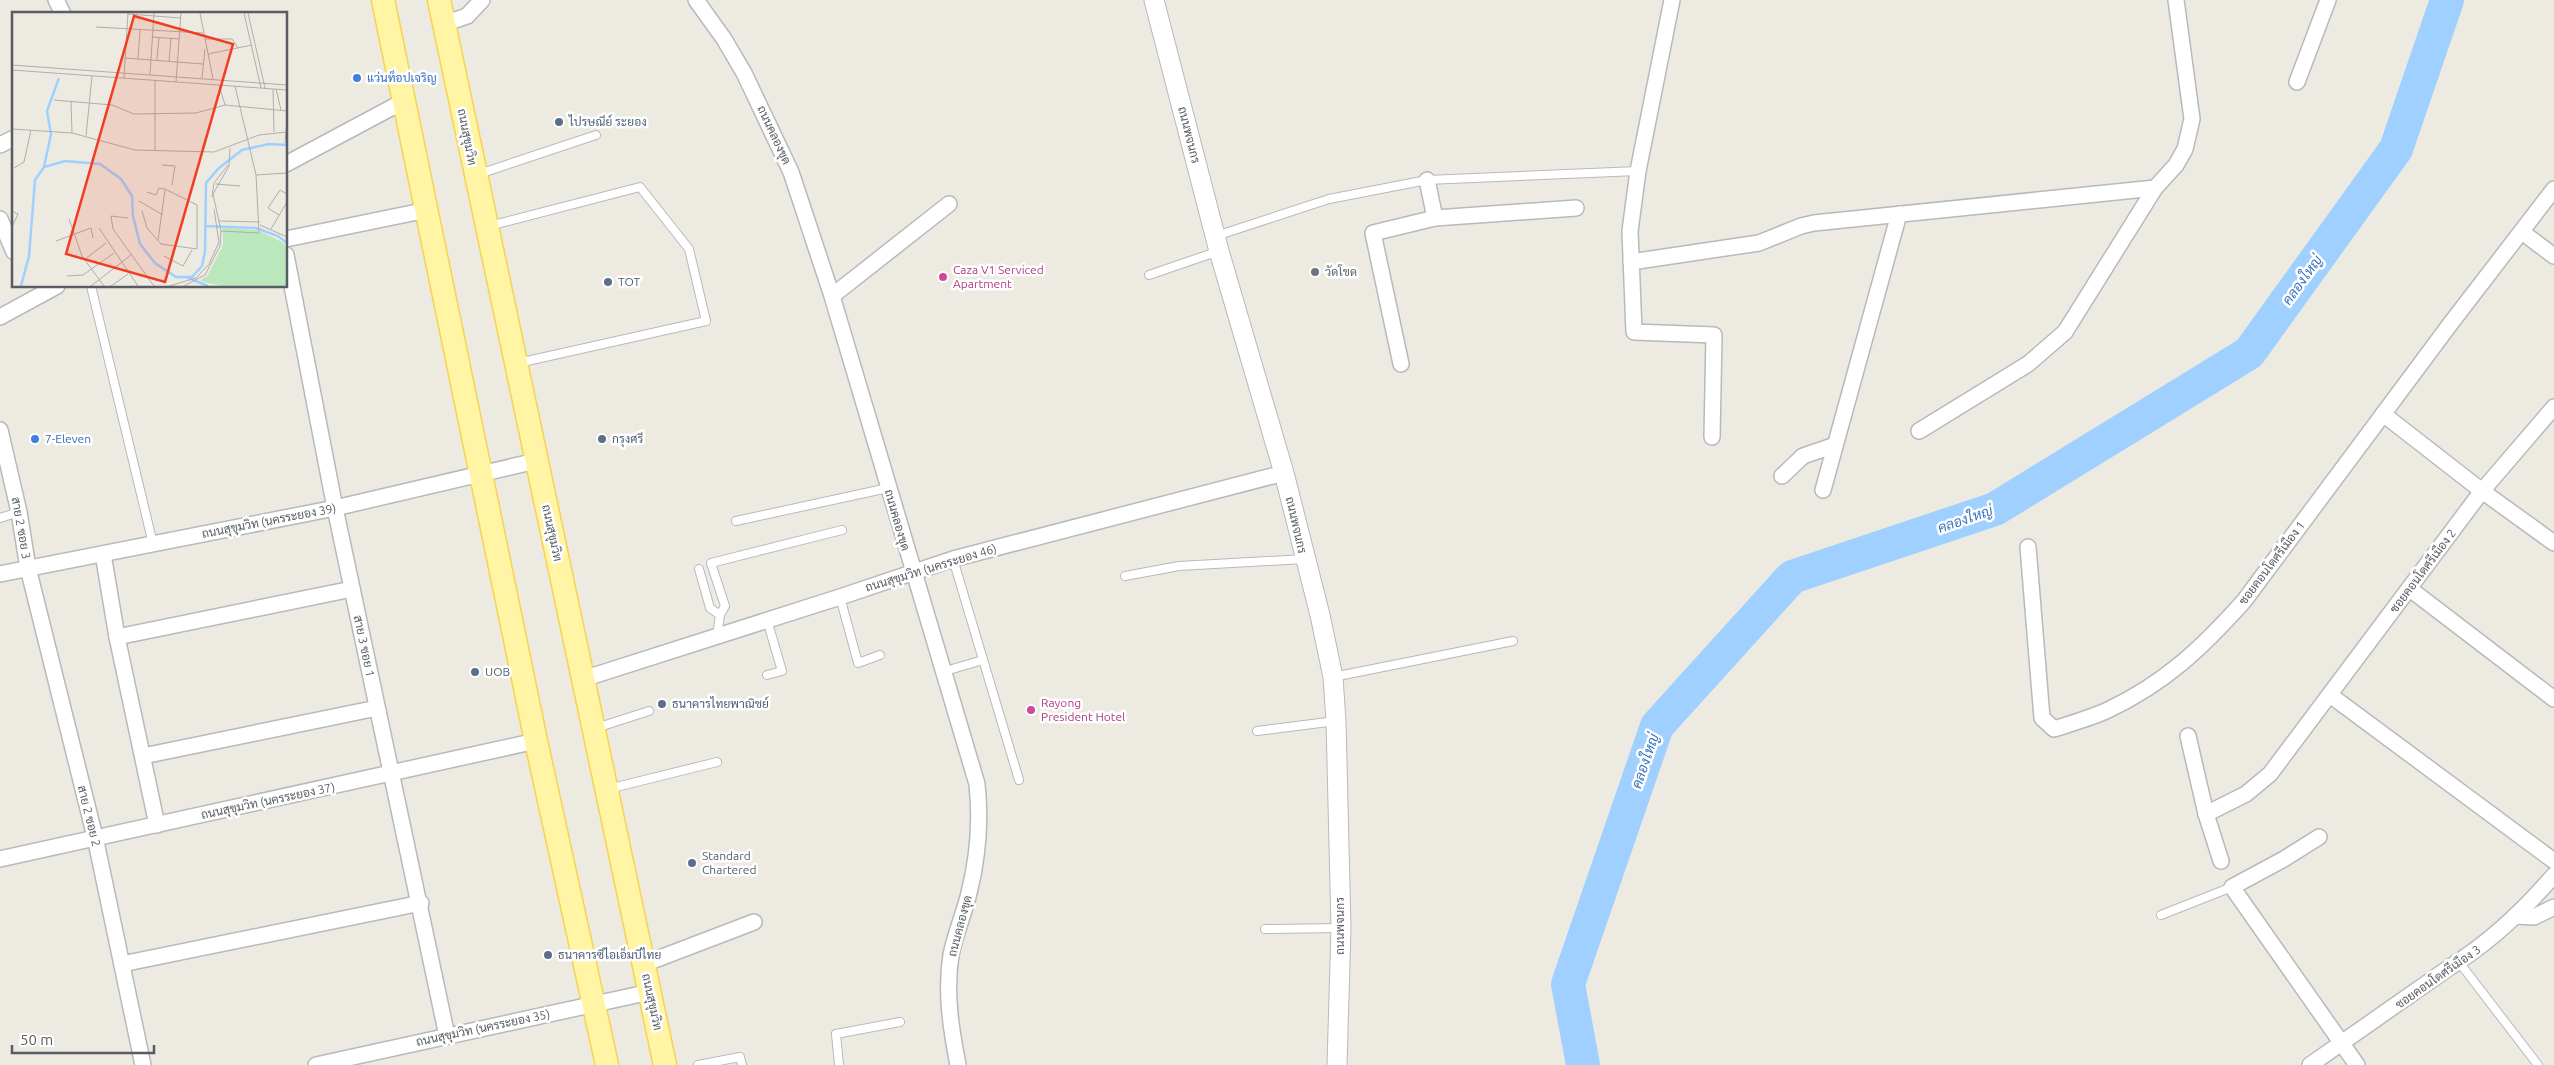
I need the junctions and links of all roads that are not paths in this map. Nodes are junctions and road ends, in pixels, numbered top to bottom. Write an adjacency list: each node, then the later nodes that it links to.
1 (56, 0): 10 (street)
2 (383, 0): 13 (main road)
3 (439, 0): 11 (main road, ถนนสุขุมวิท)
4 (482, 0): 11 (street)
5 (696, 0): 41 (street, ถนนคลองขุด)
6 (1154, 0): 32 (street, ถนนพจนกร)
7 (1672, 0): 18 (street)
8 (2176, 0): 21 (street)
9 (2328, 0): 12 (street)
10 (62, 12)
11 (444, 24): 19 (main road, ถนนสุขุมวิท)
12 (2297, 82)
13 (404, 102): 17 (street); 25 (main road)
14 (596, 135): 19 (lane)
15 (12, 139): 16 (street)
16 (0, 145)
17 (288, 163)
18 (1638, 171): 20 (lane); 35 (street)
19 (475, 176): 29 (main road, ถนนสุขุมวิท)
20 (1427, 180): 27 (street); 32 (lane)
21 (2155, 188): 26 (street); 48 (street)
22 (2554, 189): 30 (street, ซอยคอนโดศรีเมือง 1)
23 (949, 204): 41 (street)
24 (1576, 208): 27 (street)
25 (426, 210): 31 (street); 53 (main road)
26 (1899, 214): 35 (street); 50 (street)
27 (1435, 218): 44 (street)
28 (0, 219): 33 (street)
29 (487, 226): 43 (main road, ถนนสุขุมวิท); 43 (lane)
30 (2522, 232): 34 (street); 46 (street, ซอยคอนโดศรีเมือง 1)
31 (288, 239)
32 (1217, 244): 37 (lane); 52 (street, ถนนพจนกร)
33 (12, 247)
34 (2554, 256)
35 (1631, 262): 49 (street)
36 (288, 265): 58 (street, สาย 3 ซอย 1)
37 (1149, 275)
38 (50, 288): 40 (street)
39 (91, 288): 64 (lane)
40 (30, 293): 42 (street)
41 (832, 296): 55 (street, ถนนคลองขุด)
42 (0, 317)
43 (516, 363): 51 (main road, ถนนสุขุมวิท)
44 (1401, 364)
45 (2554, 408): 57 (street, ซอยคอนโดศรีเมือง 2)
46 (2383, 414): 57 (street); 65 (street, ซอยคอนโดศรีเมือง 1)
47 (0, 430): 59 (street, สาย 2 ซอย 3)
48 (1919, 431)
49 (1712, 437)
50 (1835, 445): 54 (street); 56 (street)
51 (536, 461): 53 (street, ถนนสุขุมวิท (นครระยอง 39)); 87 (main road, ถนนสุขุมวิท)
52 (1284, 473): 67 (street, ถนนสุขุมวิท (นครระยอง 46)); 68 (street, ถนนพจนกร)
53 (483, 475): 58 (street, ถนนสุขุมวิท (นครระยอง 39)); 96 (main road)
54 (1782, 476)
55 (888, 488): 61 (lane); 71 (street, ถนนคลองขุด)
56 (1823, 490)
57 (2482, 491): 63 (street); 75 (street, ซอยคอนโดศรีเมือง 2)
58 (335, 508): 64 (street, ถนนสุขุมวิท (นครระยอง 39)); 74 (street, สาย 3 ซอย 1)
59 (19, 512): 60 (lane); 69 (street, สาย 2 ซอย 3)
60 (0, 518)
61 (736, 521)
62 (842, 530): 77 (lane)
63 (2554, 543)
64 (153, 544): 66 (street, ถนนสุขุมวิท (นครระยอง 39))
65 (2028, 547)
66 (103, 554): 69 (street, ถนนสุขุมวิท (นครระยอง 39)); 79 (street)
67 (952, 559): 71 (street, ถนนสุขุมวิท (นครระยอง 46)); 83 (lane)
68 (1304, 559): 73 (lane); 86 (street, ถนนพจนกร)
69 (28, 568): 72 (street, ถนนสุขุมวิท (นครระยอง 39)); 105 (street, สาย 2 ซอย 2)
70 (699, 569): 77 (lane)
71 (912, 572): 76 (street, ถนนสุขุมวิท (นครระยอง 46)); 84 (street, ถนนคลองขุด)
72 (0, 574)
73 (1125, 576)
74 (352, 589): 79 (street); 90 (street, สาย 3 ซอย 1)
75 (2410, 589): 88 (street, ซอยคอนโดศรีเมือง 2); 89 (street)
76 (840, 597): 78 (street, ถนนสุขุมวิท (นครระยอง 46)); 82 (lane)
77 (720, 615): 80 (lane)
78 (767, 620): 80 (street, ถนนสุขุมวิท (นครระยอง 46)); 85 (lane)
79 (117, 636): 97 (street)
80 (716, 636): 87 (street, ถนนสุขุมวิท (นครระยอง 46))
81 (1513, 641): 86 (lane)
82 (880, 656)
83 (983, 660): 84 (lane); 100 (lane)
84 (942, 672): 133 (street, ถนนคลองขุด)
85 (768, 676)
86 (1333, 677): 92 (street, ถนนพจนกร)
87 (583, 679): 93 (main road, ถนนสุขุมวิท)
88 (2330, 695): 102 (street, ซอยคอนโดศรีเมือง 2); 107 (street)
89 (2554, 699)
90 (377, 708): 97 (street); 99 (street, สาย 3 ซอย 1)
91 (649, 711): 93 (lane)
92 (1336, 721): 94 (lane); 116 (street, ถนนพจนกร)
93 (593, 728): 101 (main road, ถนนสุขุมวิท)
94 (1257, 731)
95 (2188, 736): 102 (street)
96 (536, 741): 99 (street, ถนนสุขุมวิท (นครระยอง 37)); 122 (main road)
97 (143, 756): 103 (street)
98 (717, 762): 101 (lane)
99 (392, 774): 103 (street, ถนนสุขุมวิท (นครระยอง 37)); 111 (street, สาย 3 ซอย 1)
100 (1018, 780)
101 (606, 790): 120 (main road, ถนนสุขุมวิท)
102 (2206, 814): 108 (street)
103 (157, 825): 105 (street, ถนนสุขุมวิท (นครระยอง 37))
104 (2319, 837): 110 (street)
105 (95, 838): 106 (street, ถนนสุขุมวิท (นครระยอง 37)); 119 (street, สาย 2 ซอย 2)
106 (0, 859)
107 (2554, 860)
108 (2220, 861)
109 (2554, 875): 114 (street, ซอยคอนโดศรีเมือง 3)
110 (2232, 887): 113 (lane); 125 (street)
111 (421, 903): 119 (street); 124 (street, สาย 3 ซอย 1)
112 (2554, 907): 114 (street)
113 (2161, 915)
114 (2515, 916): 118 (street, ซอยคอนโดศรีเมือง 3)
115 (754, 922): 120 (street)
116 (1341, 928): 117 (lane); 134 (street, ถนนพจนกร)
117 (1265, 929)
118 (2459, 962): 125 (street, ซอยคอนโดศรีเมือง 3); 137 (lane)
119 (122, 964): 126 (street, สาย 2 ซอย 2)
120 (644, 964): 121 (main road, ถนนสุขุมวิท)
121 (650, 992): 122 (street, ถนนสุขุมวิท (นครระยอง 35)); 129 (main road, ถนนสุขุมวิท)
122 (593, 1003): 124 (street, ถนนสุขุมวิท (นครระยอง 35)); 128 (main road)
123 (900, 1022): 132 (lane)
124 (447, 1036): 127 (street, ถนนสุขุมวิท (นครระยอง 35))
125 (2342, 1045): 135 (street, ซอยคอนโดศรีเมือง 3); 136 (street)
126 (144, 1065)
127 (316, 1065)
128 (607, 1065)
129 (665, 1065)
130 (698, 1065): 131 (lane)
131 (742, 1065)
132 (839, 1065)
133 (958, 1065)
134 (1337, 1065)
135 (2310, 1065)
136 (2356, 1065)
137 (2538, 1065)

